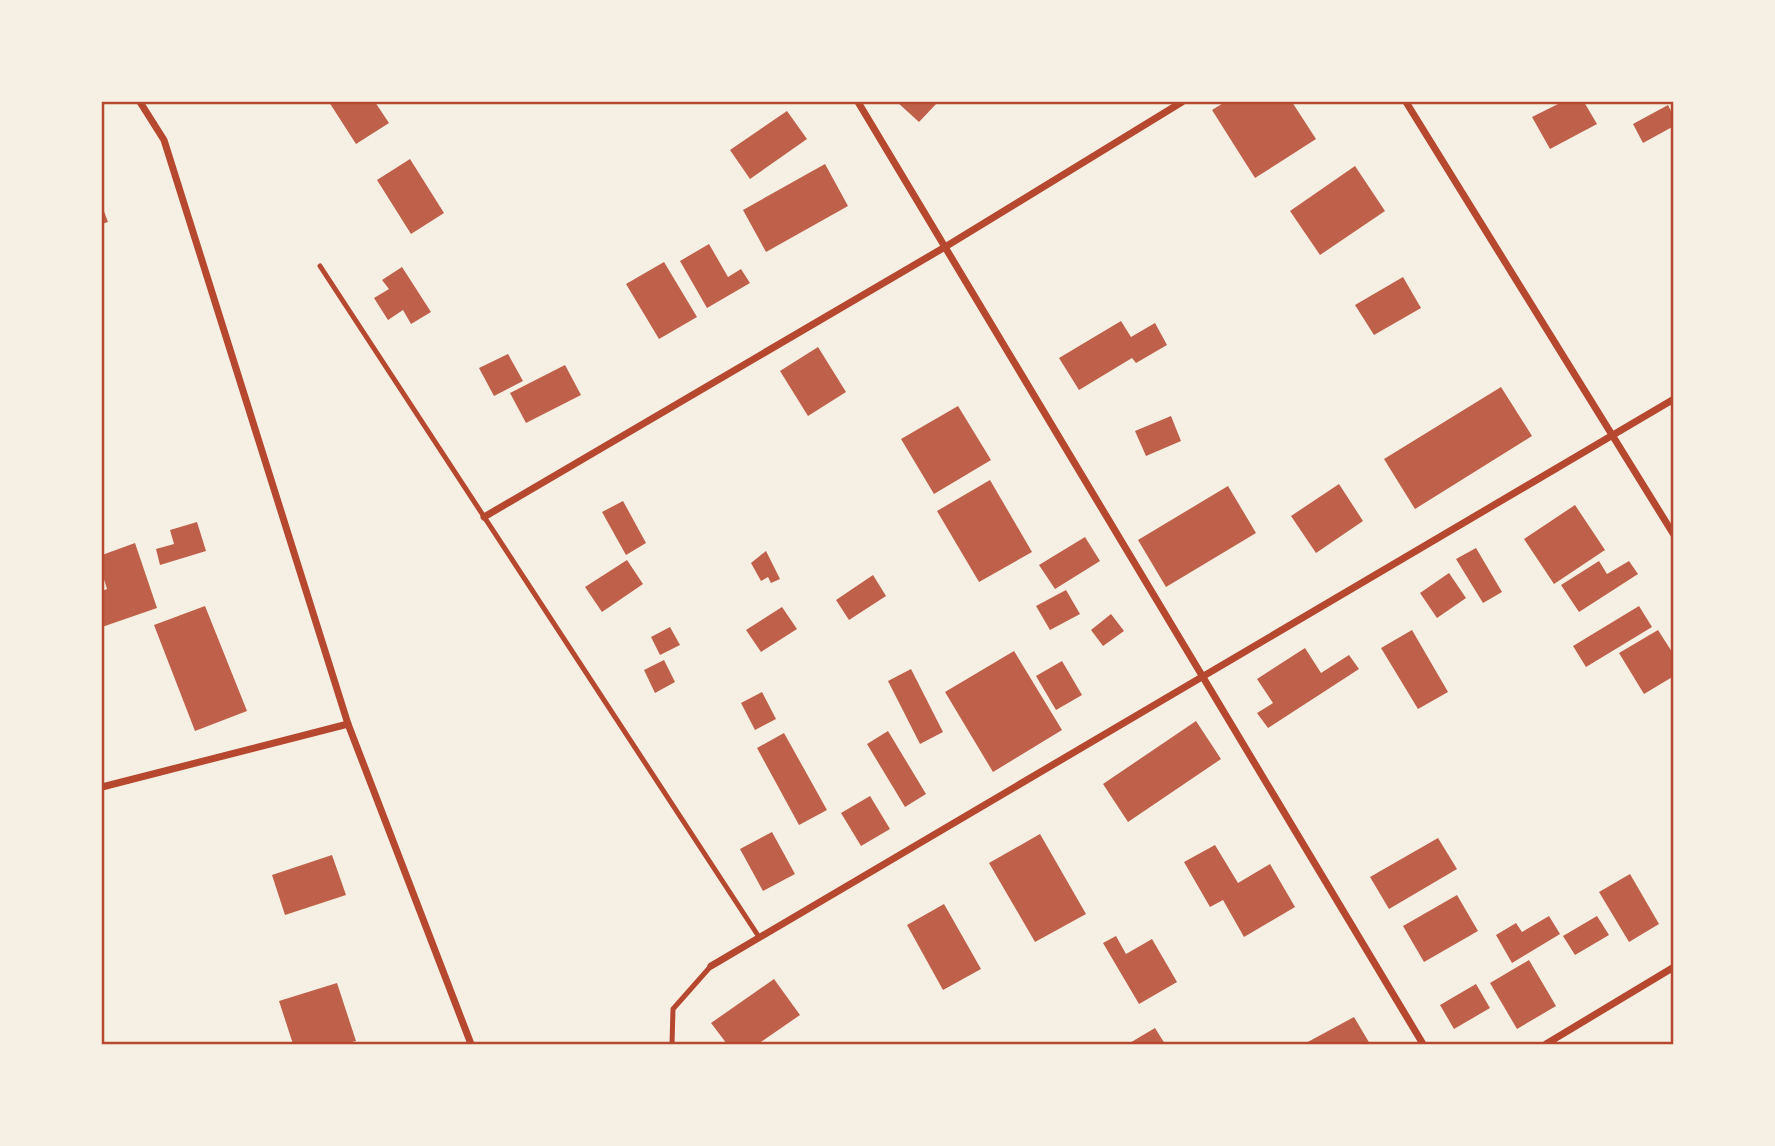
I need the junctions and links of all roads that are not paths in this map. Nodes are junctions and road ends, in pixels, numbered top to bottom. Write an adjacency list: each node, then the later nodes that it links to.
1 (140, 102): 12 (street)
2 (858, 102): 5 (street)
3 (1182, 102): 5 (street)
4 (1406, 102): 8 (street)
5 (945, 247): 9 (street); 11 (street)
6 (320, 266): 9 (lane)
7 (1674, 399): 8 (street)
8 (1612, 435): 10 (street); 11 (street)
9 (484, 517): 14 (lane)
10 (1674, 534)
11 (1203, 677): 14 (street); 19 (street)
12 (348, 724): 13 (street); 17 (street)
13 (102, 788)
14 (759, 937): 15 (street)
15 (711, 966): 18 (lane)
16 (1674, 967): 20 (street)
17 (471, 1045)
18 (672, 1045)
19 (1423, 1045)
20 (1546, 1045)

